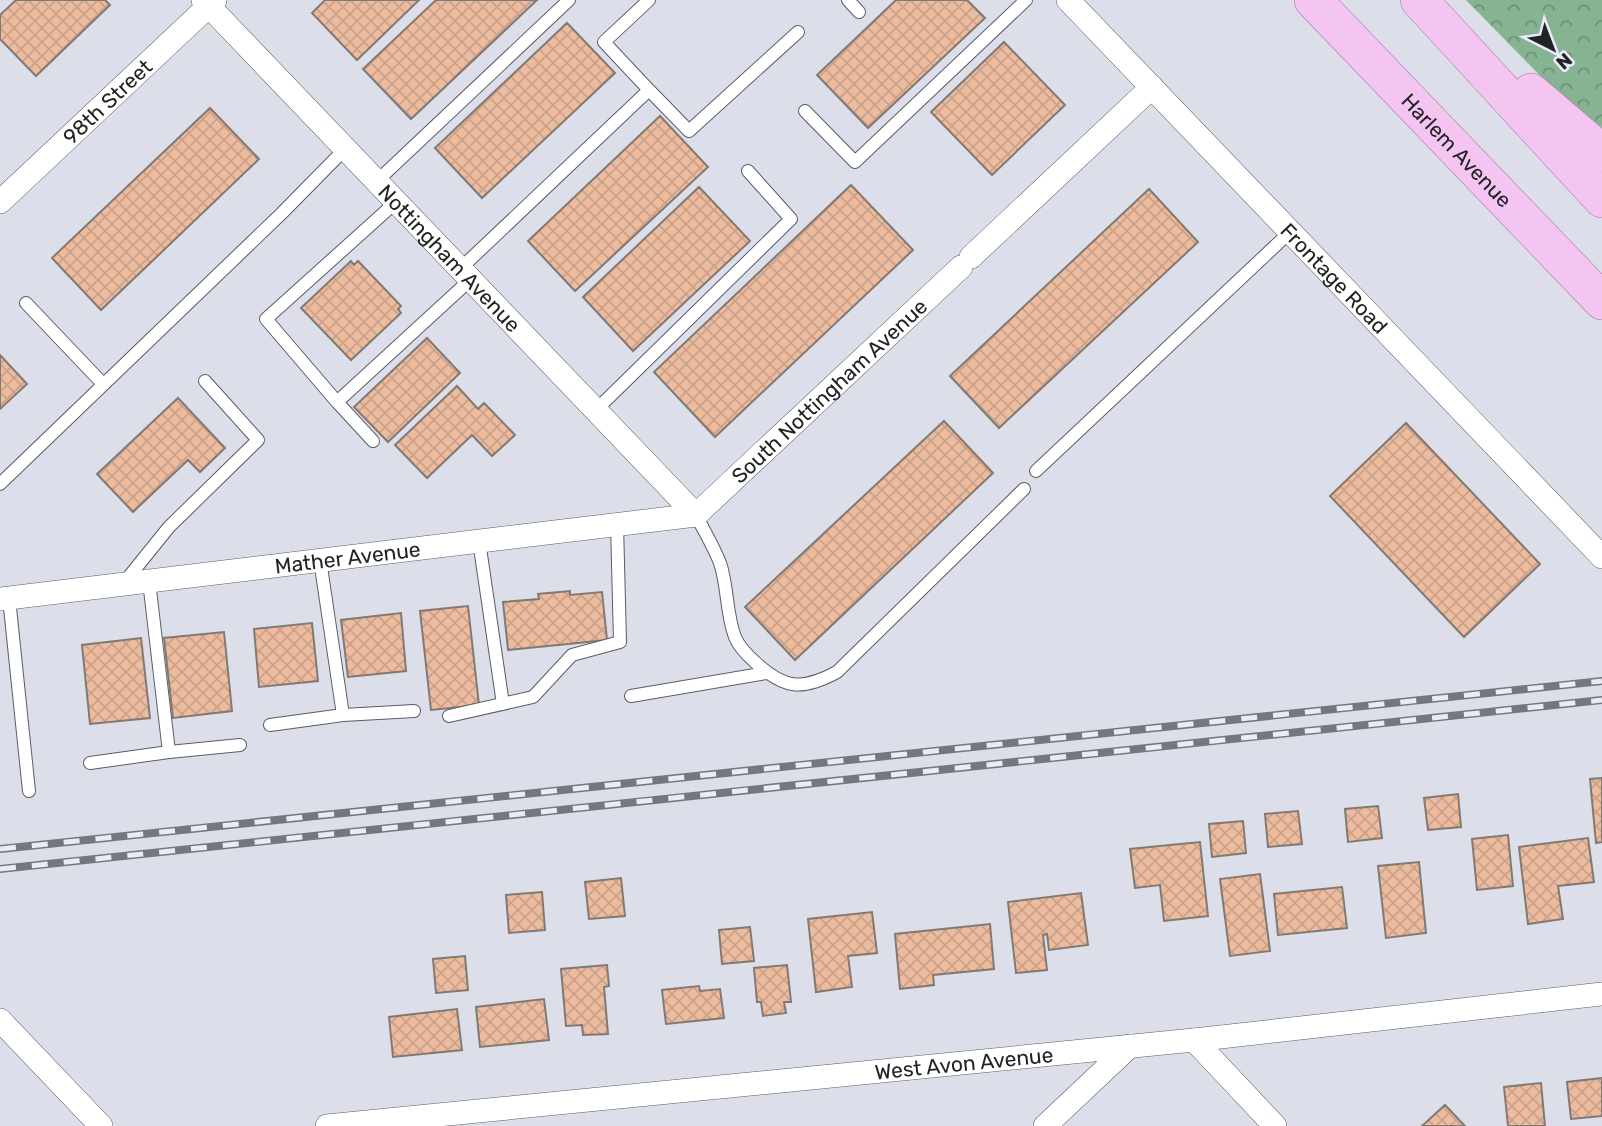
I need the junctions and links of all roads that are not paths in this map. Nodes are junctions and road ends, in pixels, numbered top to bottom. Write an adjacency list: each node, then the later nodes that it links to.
1 (569, 0): 17 (lane)
2 (649, 0): 12 (lane)
3 (848, 0): 9 (lane)
4 (1026, 0): 13 (lane)
5 (1068, 0): 11 (street, Frontage Road)
6 (1313, 0): 23 (main road, Harlem Avenue)
7 (1421, 0): 15 (main road); 18 (main road)
8 (209, 2): 14 (street, Nottingham Avenue); 19 (street, 98th Street)
9 (859, 12)
10 (798, 32): 12 (lane)
11 (1152, 87): 21 (street, Frontage Road); 33 (street, South Nottingham Avenue)
12 (649, 90): 22 (lane)
13 (804, 111)
14 (345, 149): 17 (street, Nottingham Avenue); 26 (lane)
15 (1602, 153)
16 (748, 171): 28 (lane)
17 (376, 182): 20 (street, Nottingham Avenue)
18 (1602, 199)
19 (0, 202)
20 (396, 202): 22 (street, Nottingham Avenue); 27 (lane)
21 (1290, 232): 30 (lane); 36 (street, Frontage Road)
22 (465, 274): 27 (lane); 28 (street, Nottingham Avenue)
23 (1602, 301)
24 (26, 303): 26 (lane)
25 (205, 381): 39 (lane)
26 (103, 384): 31 (lane)
27 (337, 402): 29 (lane)
28 (595, 411): 33 (street, Nottingham Avenue)
29 (373, 442)
30 (1036, 471)
31 (0, 484)
32 (1024, 489): 41 (lane)
33 (696, 515): 34 (street, Mather Avenue); 41 (lane)
34 (617, 524): 35 (street, Mather Avenue); 43 (lane)
35 (479, 541): 37 (street, Mather Avenue); 43 (lane)
36 (1602, 557)
37 (320, 560): 38 (street, Mather Avenue); 45 (lane)
38 (149, 581): 39 (street, Mather Avenue); 49 (lane)
39 (123, 584): 40 (street, Mather Avenue)
40 (4, 598): 51 (lane)
41 (766, 673): 42 (lane)
42 (631, 696)
43 (503, 704): 46 (lane)
44 (414, 711): 45 (lane)
45 (343, 715): 47 (lane)
46 (449, 716)
47 (270, 725)
48 (240, 745): 49 (lane)
49 (169, 752): 50 (lane)
50 (90, 763)
51 (29, 791)
52 (1602, 995): 54 (street, West Avon Avenue)
53 (0, 1020): 56 (street)
54 (1194, 1040): 55 (street, West Avon Avenue); 59 (street)
55 (1130, 1046): 57 (street, West Avon Avenue); 58 (street)
56 (101, 1126)
57 (327, 1126)
58 (1045, 1126)
59 (1275, 1126)

